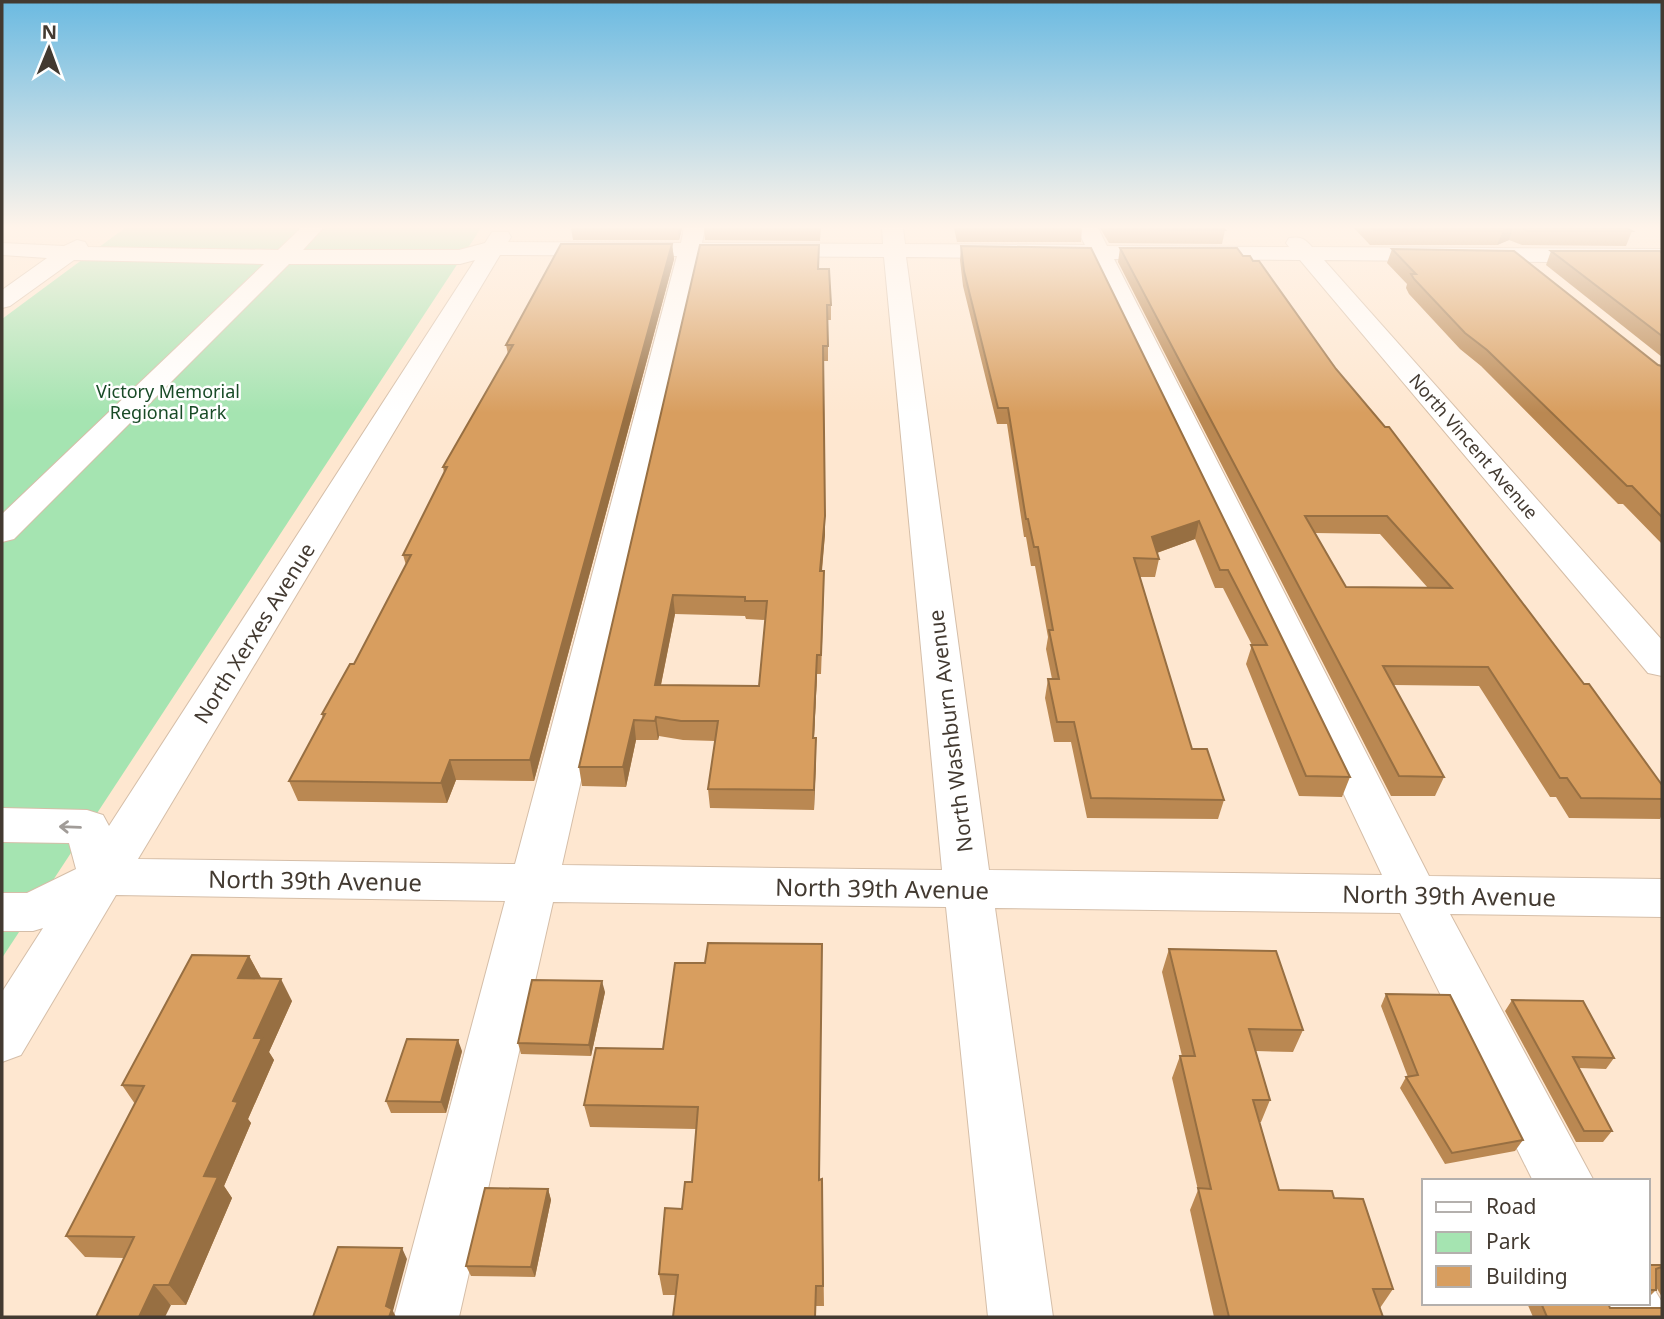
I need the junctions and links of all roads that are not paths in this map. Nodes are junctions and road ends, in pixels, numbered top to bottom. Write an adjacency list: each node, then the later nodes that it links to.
1 (18, 290): 8 (street)
2 (250, 290): 9 (street)
3 (468, 290): 12 (street, North Xerxes Avenue)
4 (680, 290): 13 (street)
5 (899, 290): 14 (street, North Washburn Avenue)
6 (1117, 290): 15 (street)
7 (1338, 290): 10 (street, North Vincent Avenue)
8 (2, 301)
9 (2, 532)
10 (1662, 664)
11 (2, 825): 12 (street, one-way to 11)
12 (102, 877): 13 (street, North 39th Avenue); 17 (street, North 39th Avenue); 18 (street, North Xerxes Avenue)
13 (536, 883): 14 (street, North 39th Avenue); 20 (street)
14 (969, 889): 15 (street, North 39th Avenue); 21 (street, North Washburn Avenue)
15 (1415, 895): 16 (street, North 39th Avenue); 19 (street)
16 (1662, 898)
17 (2, 912)
18 (2, 1038)
19 (1563, 1179)
20 (427, 1317)
21 (1021, 1317)

